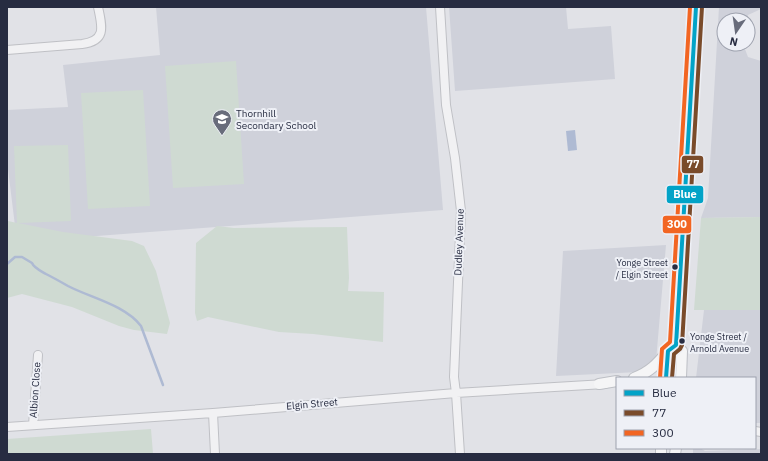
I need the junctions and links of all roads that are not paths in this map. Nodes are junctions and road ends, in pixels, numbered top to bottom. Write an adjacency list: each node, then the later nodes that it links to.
1 (98, 7): 4 (street)
2 (440, 7): 13 (street, Dudley Avenue)
3 (696, 7): 5 (main road)
4 (7, 50)
5 (672, 348): 7 (main road); 8 (main road); 9 (main road)
6 (38, 355): 15 (street, Albion Close)
7 (636, 377)
8 (666, 377)
9 (681, 377)
10 (616, 381): 11 (main road)
11 (600, 384): 12 (street, Elgin Street); 13 (street, Elgin Street)
12 (616, 385)
13 (456, 393): 14 (street, Elgin Street); 18 (street, Dudley Avenue)
14 (213, 413): 15 (street, Elgin Street); 17 (street)
15 (33, 425): 16 (street, Elgin Street)
16 (7, 427)
17 (215, 454)
18 (460, 454)

